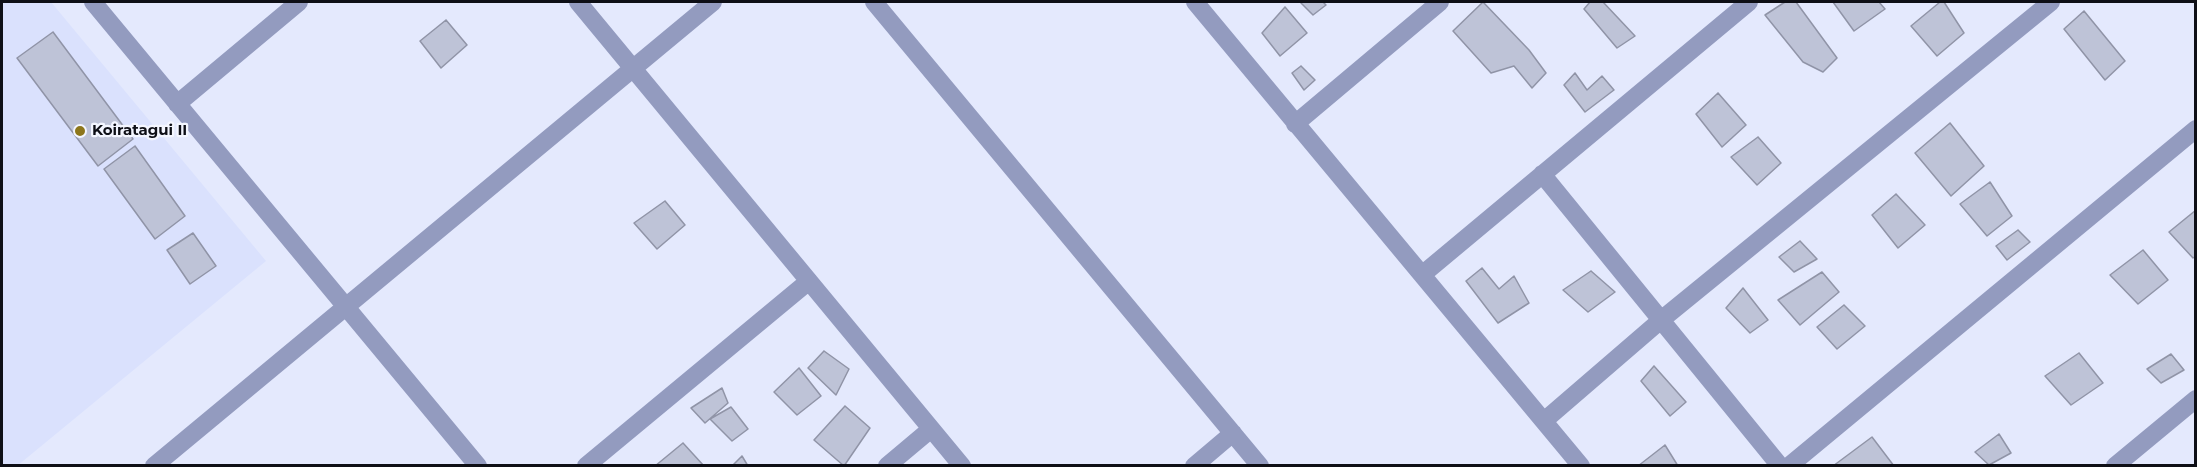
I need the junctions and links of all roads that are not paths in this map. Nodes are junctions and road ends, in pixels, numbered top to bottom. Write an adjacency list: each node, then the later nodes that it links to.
1 (93, 2): 11 (street)
2 (299, 2): 11 (street)
3 (579, 2): 10 (street)
4 (713, 2): 10 (street)
5 (874, 2): 22 (street)
6 (1195, 2): 12 (street)
7 (1440, 2): 12 (street)
8 (1749, 2): 14 (street)
9 (2052, 2): 18 (street)
10 (633, 68): 16 (street); 17 (street)
11 (177, 104): 17 (street)
12 (1295, 124): 15 (street)
13 (2196, 129): 32 (street)
14 (1542, 174): 15 (street); 18 (street)
15 (1423, 274): 20 (street)
16 (809, 281): 21 (street); 25 (street)
17 (345, 307): 23 (street); 24 (street)
18 (1661, 320): 20 (street); 31 (street)
19 (2196, 399): 33 (street)
20 (1545, 420): 30 (street)
21 (931, 429): 26 (street); 27 (street)
22 (1233, 433): 28 (street); 29 (street)
23 (154, 465)
24 (478, 465)
25 (586, 465)
26 (887, 465)
27 (962, 465)
28 (1194, 465)
29 (1260, 465)
30 (1581, 465)
31 (1780, 465)
32 (1789, 465)
33 (2115, 465)

